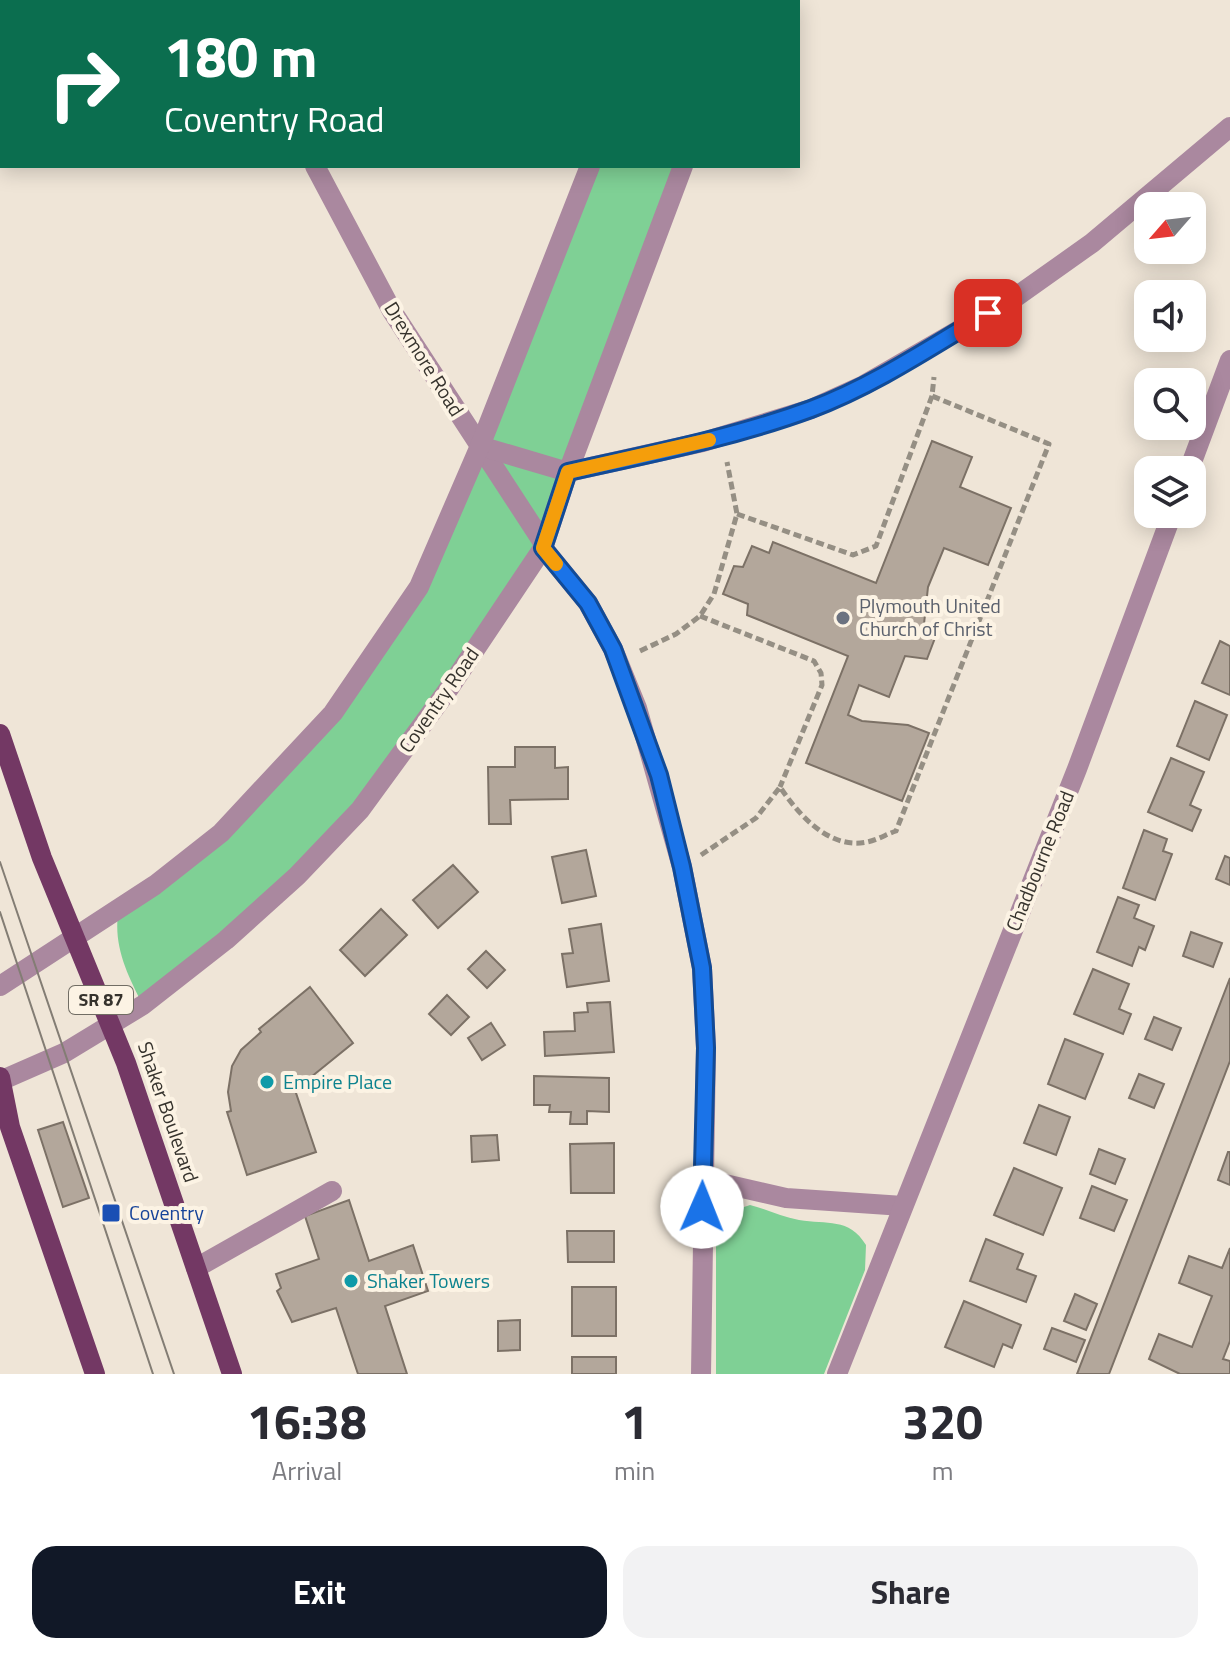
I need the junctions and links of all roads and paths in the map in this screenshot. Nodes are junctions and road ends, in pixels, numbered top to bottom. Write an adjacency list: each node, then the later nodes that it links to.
1 (1230, 127): 11 (street)
2 (316, 168): 8 (street, Drexmore Road)
3 (589, 168): 8 (street)
4 (682, 168): 11 (street, Coventry Road)
5 (1230, 360): 9 (street)
6 (934, 377): 7 (path)
7 (932, 396): 12 (path); 18 (path)
8 (480, 446): 11 (street); 14 (street, Drexmore Road); 20 (street)
9 (1194, 456)
10 (727, 462): 12 (path)
11 (568, 472): 14 (street, Coventry Road)
12 (737, 514): 15 (path)
13 (1167, 528): 26 (street, Chadbourne Road)
14 (544, 546): 22 (street, Coventry Road); 24 (street, Drexmore Road)
15 (700, 616): 16 (path); 18 (path)
16 (640, 651)
17 (0, 734): 20 (main road, Shaker Boulevard / SR 87)
18 (780, 787): 19 (path)
19 (701, 855)
20 (75, 939): 21 (street); 22 (main road, Shaker Boulevard / SR 87)
21 (0, 986)
22 (112, 1026): 23 (street, Coventry Road); 27 (main road, Shaker Boulevard / SR 87)
23 (0, 1081): 28 (main road)
24 (703, 1179): 26 (street); 30 (street, Drexmore Road)
25 (332, 1191): 27 (street)
26 (903, 1206): 31 (street, Chadbourne Road)
27 (196, 1268): 29 (main road, Shaker Boulevard / SR 87)
28 (95, 1374)
29 (232, 1374)
30 (701, 1374)
31 (837, 1374)

